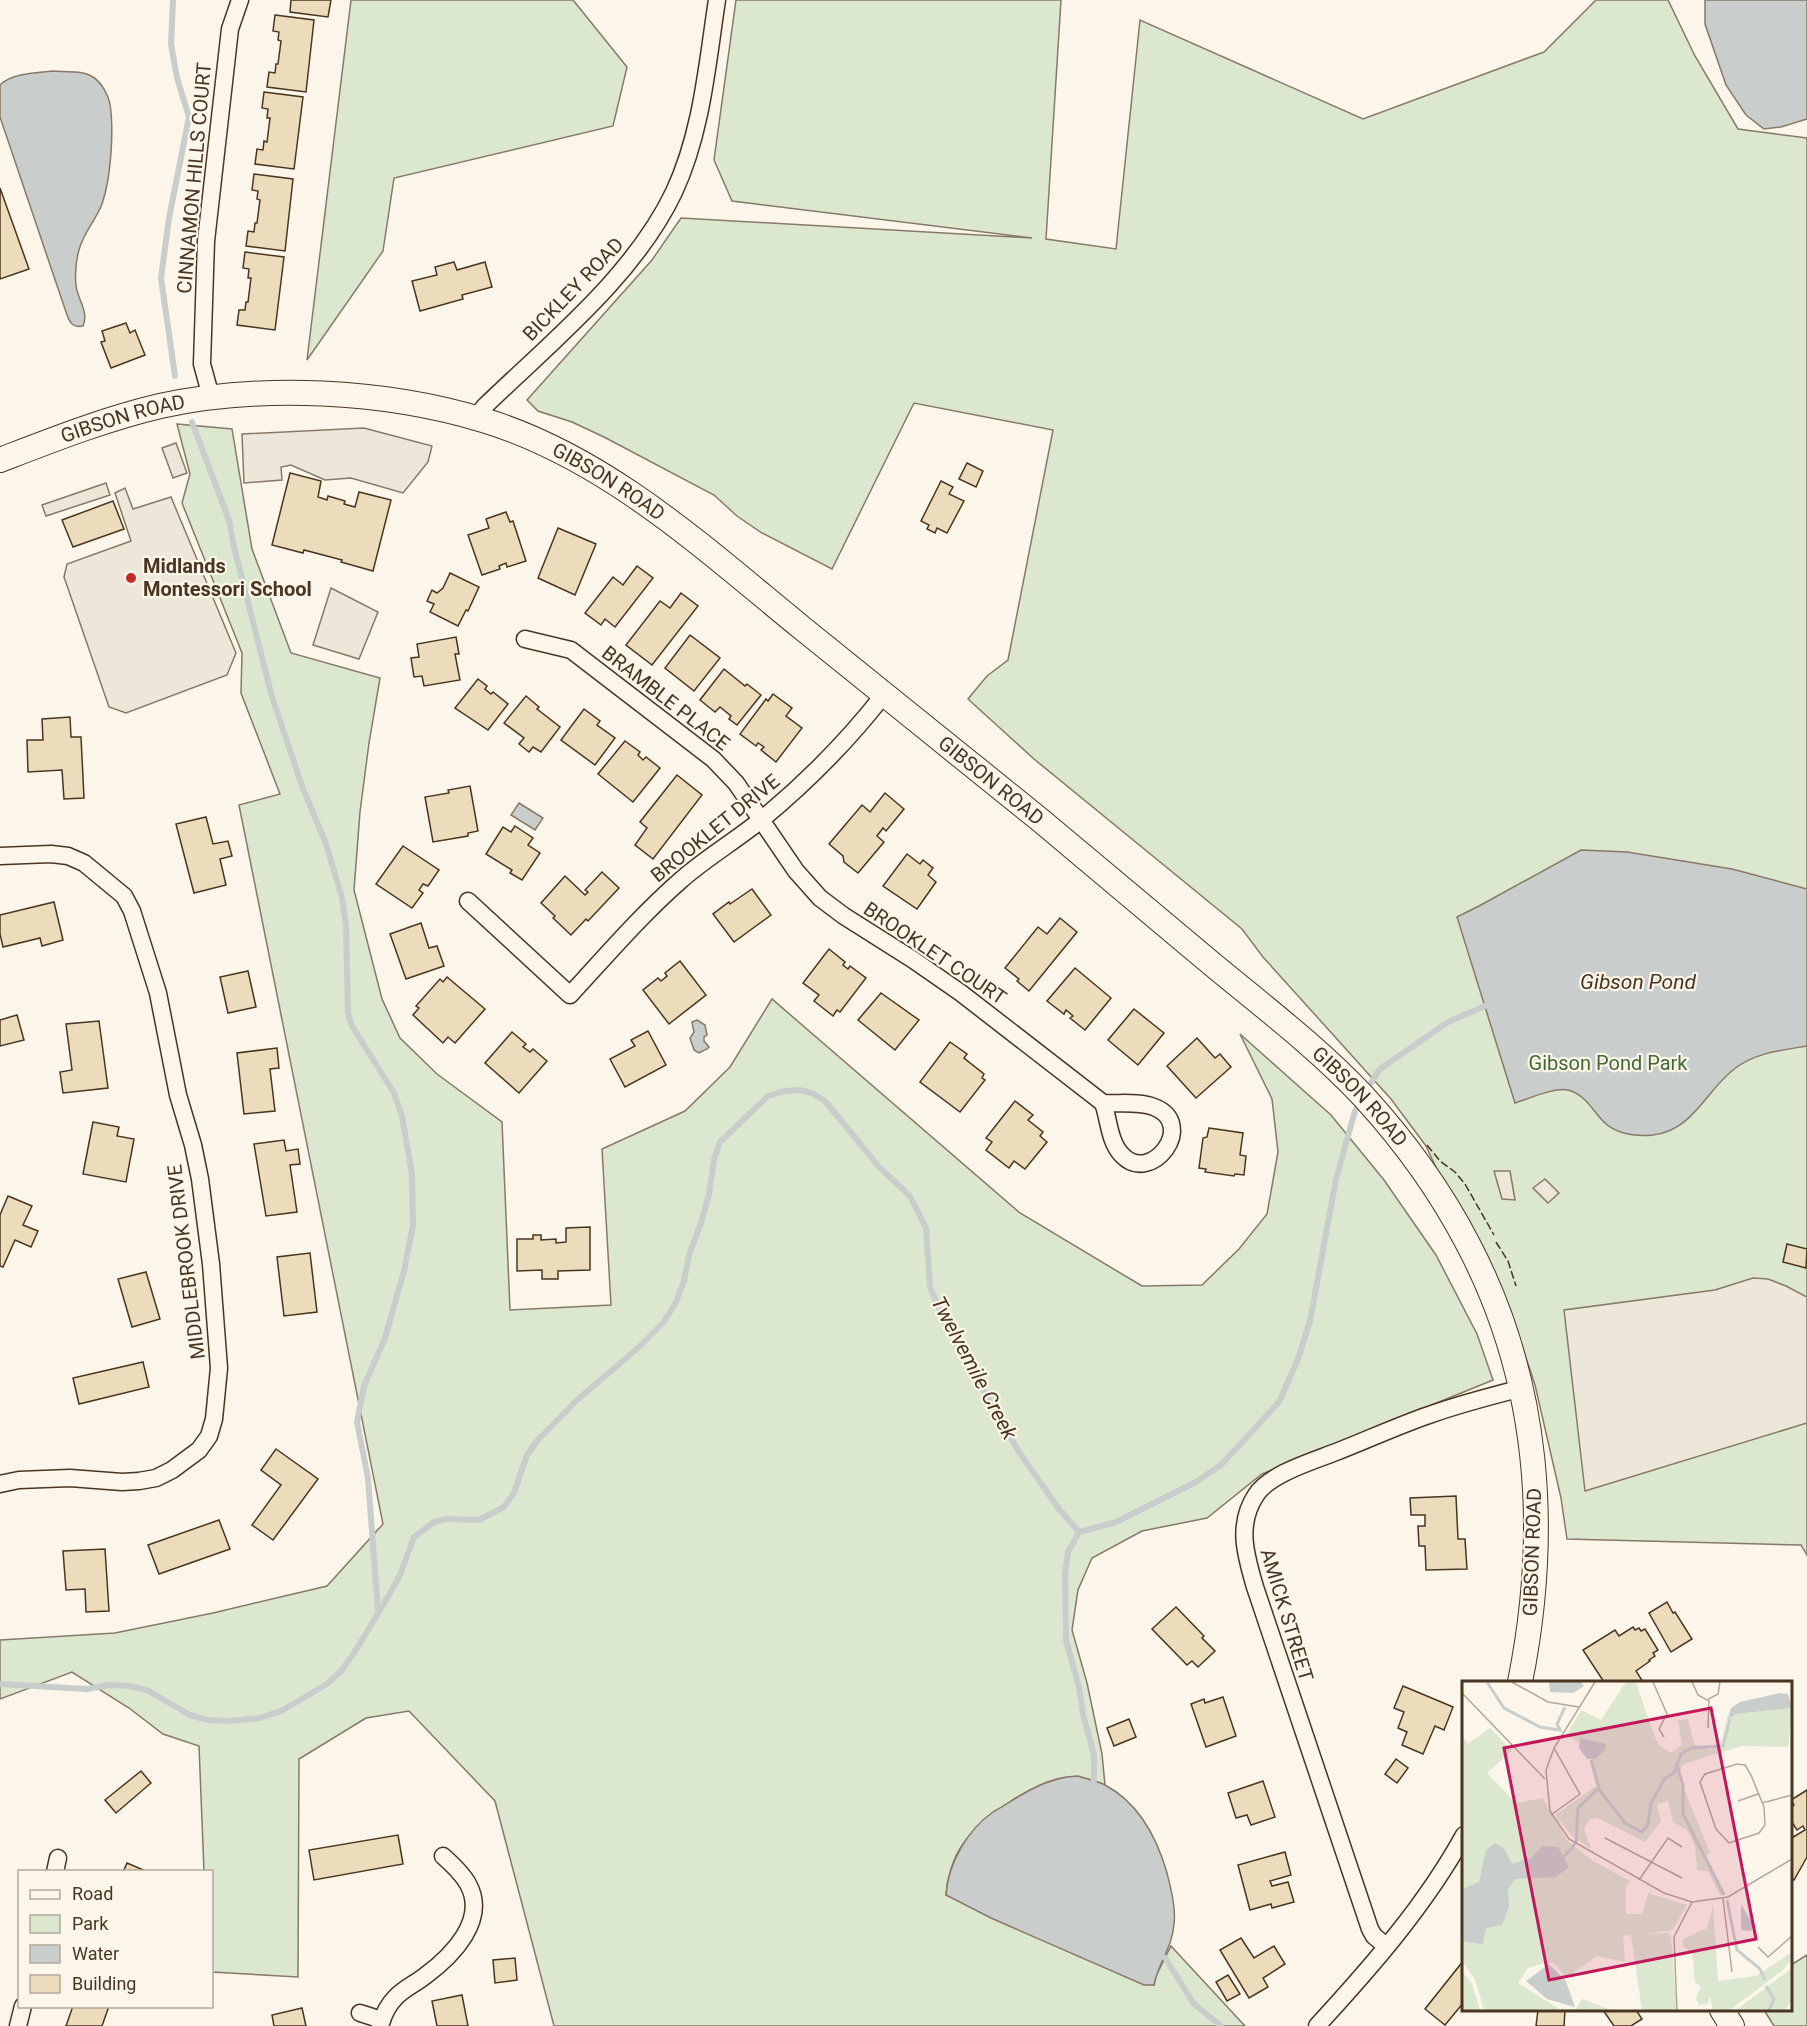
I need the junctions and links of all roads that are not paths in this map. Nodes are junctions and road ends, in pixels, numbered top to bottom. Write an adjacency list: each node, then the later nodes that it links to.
1 (240, 0): 3 (street, CINNAMON HILLS COURT)
2 (717, 0): 4 (street, BICKLEY ROAD)
3 (211, 397): 4 (street, GIBSON ROAD); 5 (street, GIBSON ROAD)
4 (476, 418): 7 (street, GIBSON ROAD)
5 (0, 460)
6 (525, 639): 8 (street, BRAMBLE PLACE)
7 (885, 693): 8 (street, BROOKLET DRIVE); 12 (street, GIBSON ROAD)
8 (760, 820): 10 (street, BROOKLET DRIVE); 11 (street, BROOKLET COURT)
9 (0, 856): 13 (street, MIDDLEBROOK DRIVE)
10 (468, 901)
11 (1103, 1103): 11 (street)
12 (1522, 1388): 14 (street, GIBSON ROAD); 17 (street, AMICK STREET)
13 (0, 1484)
14 (1520, 1681)
15 (1462, 1838): 17 (street)
16 (443, 1856): 21 (street)
17 (1386, 1946): 23 (street)
18 (23, 2008): 22 (street)
19 (1723, 2011): 24 (street)
20 (360, 2013): 21 (street)
21 (381, 2023)
22 (18, 2026)
23 (1317, 2026)
24 (1732, 2026)

